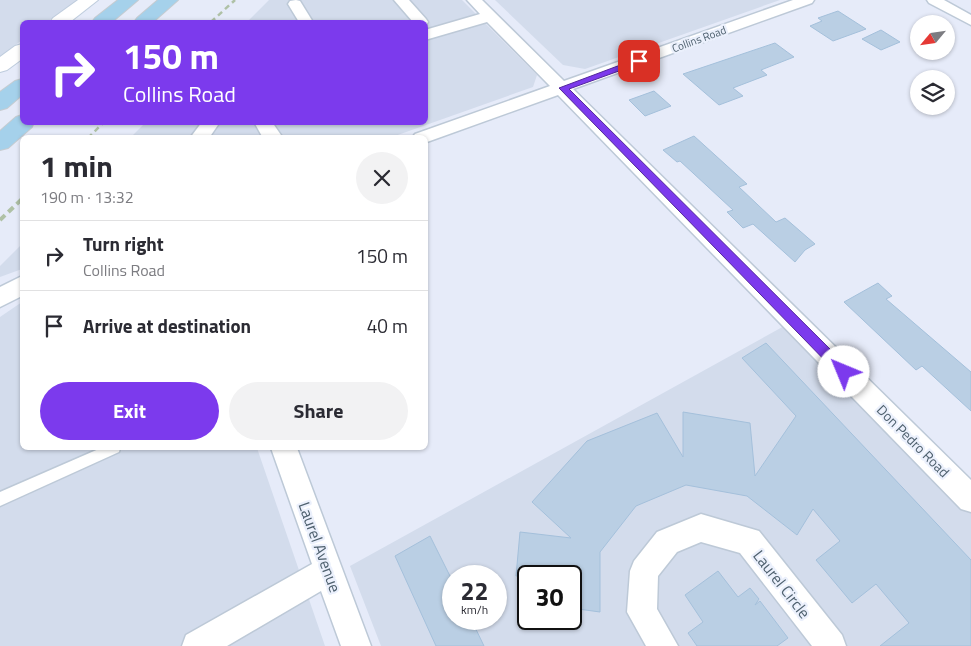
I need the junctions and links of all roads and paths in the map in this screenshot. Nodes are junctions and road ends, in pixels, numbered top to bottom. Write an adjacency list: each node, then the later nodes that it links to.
1 (89, 0): 10 (street)
2 (129, 0): 11 (highway)
3 (169, 0): 12 (highway)
4 (401, 0): 14 (street)
5 (474, 0): 9 (street, Don Pedro Road)
6 (807, 0): 20 (street, Collins Road)
7 (934, 0): 15 (street)
8 (295, 4): 13 (street)
9 (490, 16): 16 (street); 20 (street, Don Pedro Road)
10 (62, 20)
11 (104, 20)
12 (145, 20)
13 (305, 20)
14 (417, 20)
15 (971, 21)
16 (428, 29)
17 (20, 51): 18 (street)
18 (0, 66)
19 (20, 87): 21 (highway)
20 (564, 88): 27 (street, Collins Road); 34 (street, Don Pedro Road)
21 (0, 103)
22 (21, 125): 28 (highway)
23 (210, 125): 25 (street)
24 (264, 125): 26 (street)
25 (201, 135)
26 (271, 135)
27 (428, 136)
28 (0, 143)
29 (20, 286): 30 (street)
30 (0, 298)
31 (110, 450): 33 (lane)
32 (285, 450): 35 (street, Laurel Avenue)
33 (0, 499)
34 (971, 500)
35 (328, 571): 36 (street); 37 (street, Laurel Avenue)
36 (197, 646)
37 (356, 646)
38 (663, 646): 39 (street, Laurel Circle)
39 (831, 646)

